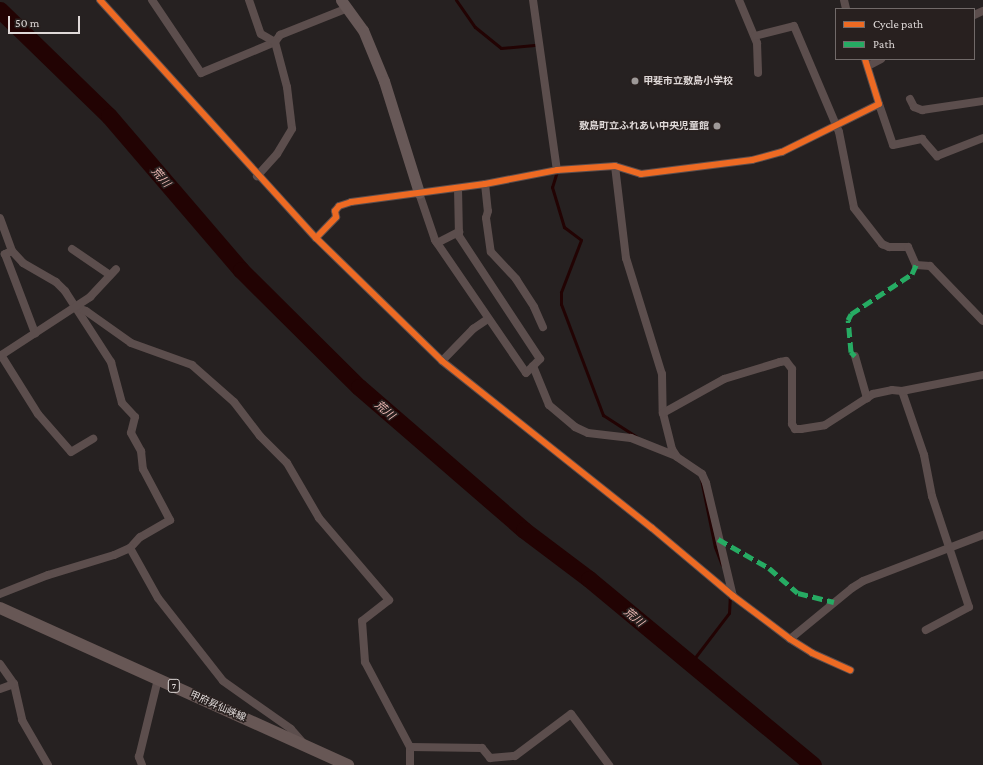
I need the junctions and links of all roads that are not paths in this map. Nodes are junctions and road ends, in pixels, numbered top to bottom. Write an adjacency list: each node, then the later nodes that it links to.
1 (100, 0): 18 (street)
2 (152, 0): 8 (street)
3 (249, 0): 8 (street)
4 (533, 0): 17 (street)
5 (740, 0): 7 (street)
6 (345, 4): 8 (street); 21 (street)
7 (755, 36): 10 (street); 14 (street)
8 (275, 42): 18 (street)
9 (867, 62): 13 (street)
10 (758, 72)
11 (910, 99): 12 (street)
12 (983, 101)
13 (879, 104): 14 (street); 15 (street)
14 (836, 125): 16 (street); 30 (street)
15 (983, 138)
16 (615, 166): 17 (street); 40 (street)
17 (557, 170): 19 (street)
18 (257, 176): 24 (street)
19 (485, 184): 20 (street); 31 (street)
20 (458, 188): 21 (street); 23 (street)
21 (419, 193): 24 (street); 25 (street)
22 (0, 218): 27 (street)
23 (459, 232): 25 (street); 36 (street)
24 (316, 238): 35 (street)
25 (437, 243): 29 (street)
26 (72, 249): 28 (street)
27 (12, 251): 28 (street); 32 (street)
28 (76, 307): 32 (street); 45 (street); 57 (street)
29 (488, 319): 35 (street); 36 (street)
30 (983, 321)
31 (543, 327)
32 (35, 334): 33 (street)
33 (1, 356): 41 (street)
34 (855, 356): 39 (street)
35 (442, 361): 47 (street)
36 (533, 366): 42 (street)
37 (983, 375): 38 (street)
38 (902, 391): 39 (street); 44 (street)
39 (867, 398): 40 (street)
40 (663, 413): 42 (street)
41 (93, 438)
42 (677, 457): 47 (street)
43 (983, 535): 44 (street)
44 (951, 546): 49 (street); 50 (street)
45 (130, 548): 46 (street); 56 (street)
46 (0, 594)
47 (733, 596): 50 (street)
48 (0, 608): 53 (main road, 甲府昇仙峡線 / 7)
49 (926, 630)
50 (790, 639): 52 (street)
51 (0, 664): 54 (street)
52 (850, 670)
53 (158, 679): 56 (main road, 甲府昇仙峡線 / 7); 59 (street)
54 (14, 684): 55 (street); 58 (street)
55 (0, 689)
56 (306, 746): 60 (main road, 甲府昇仙峡線 / 7)
57 (410, 747): 61 (street); 62 (street)
58 (48, 765)
59 (142, 765)
60 (348, 765)
61 (410, 765)
62 (609, 765)

